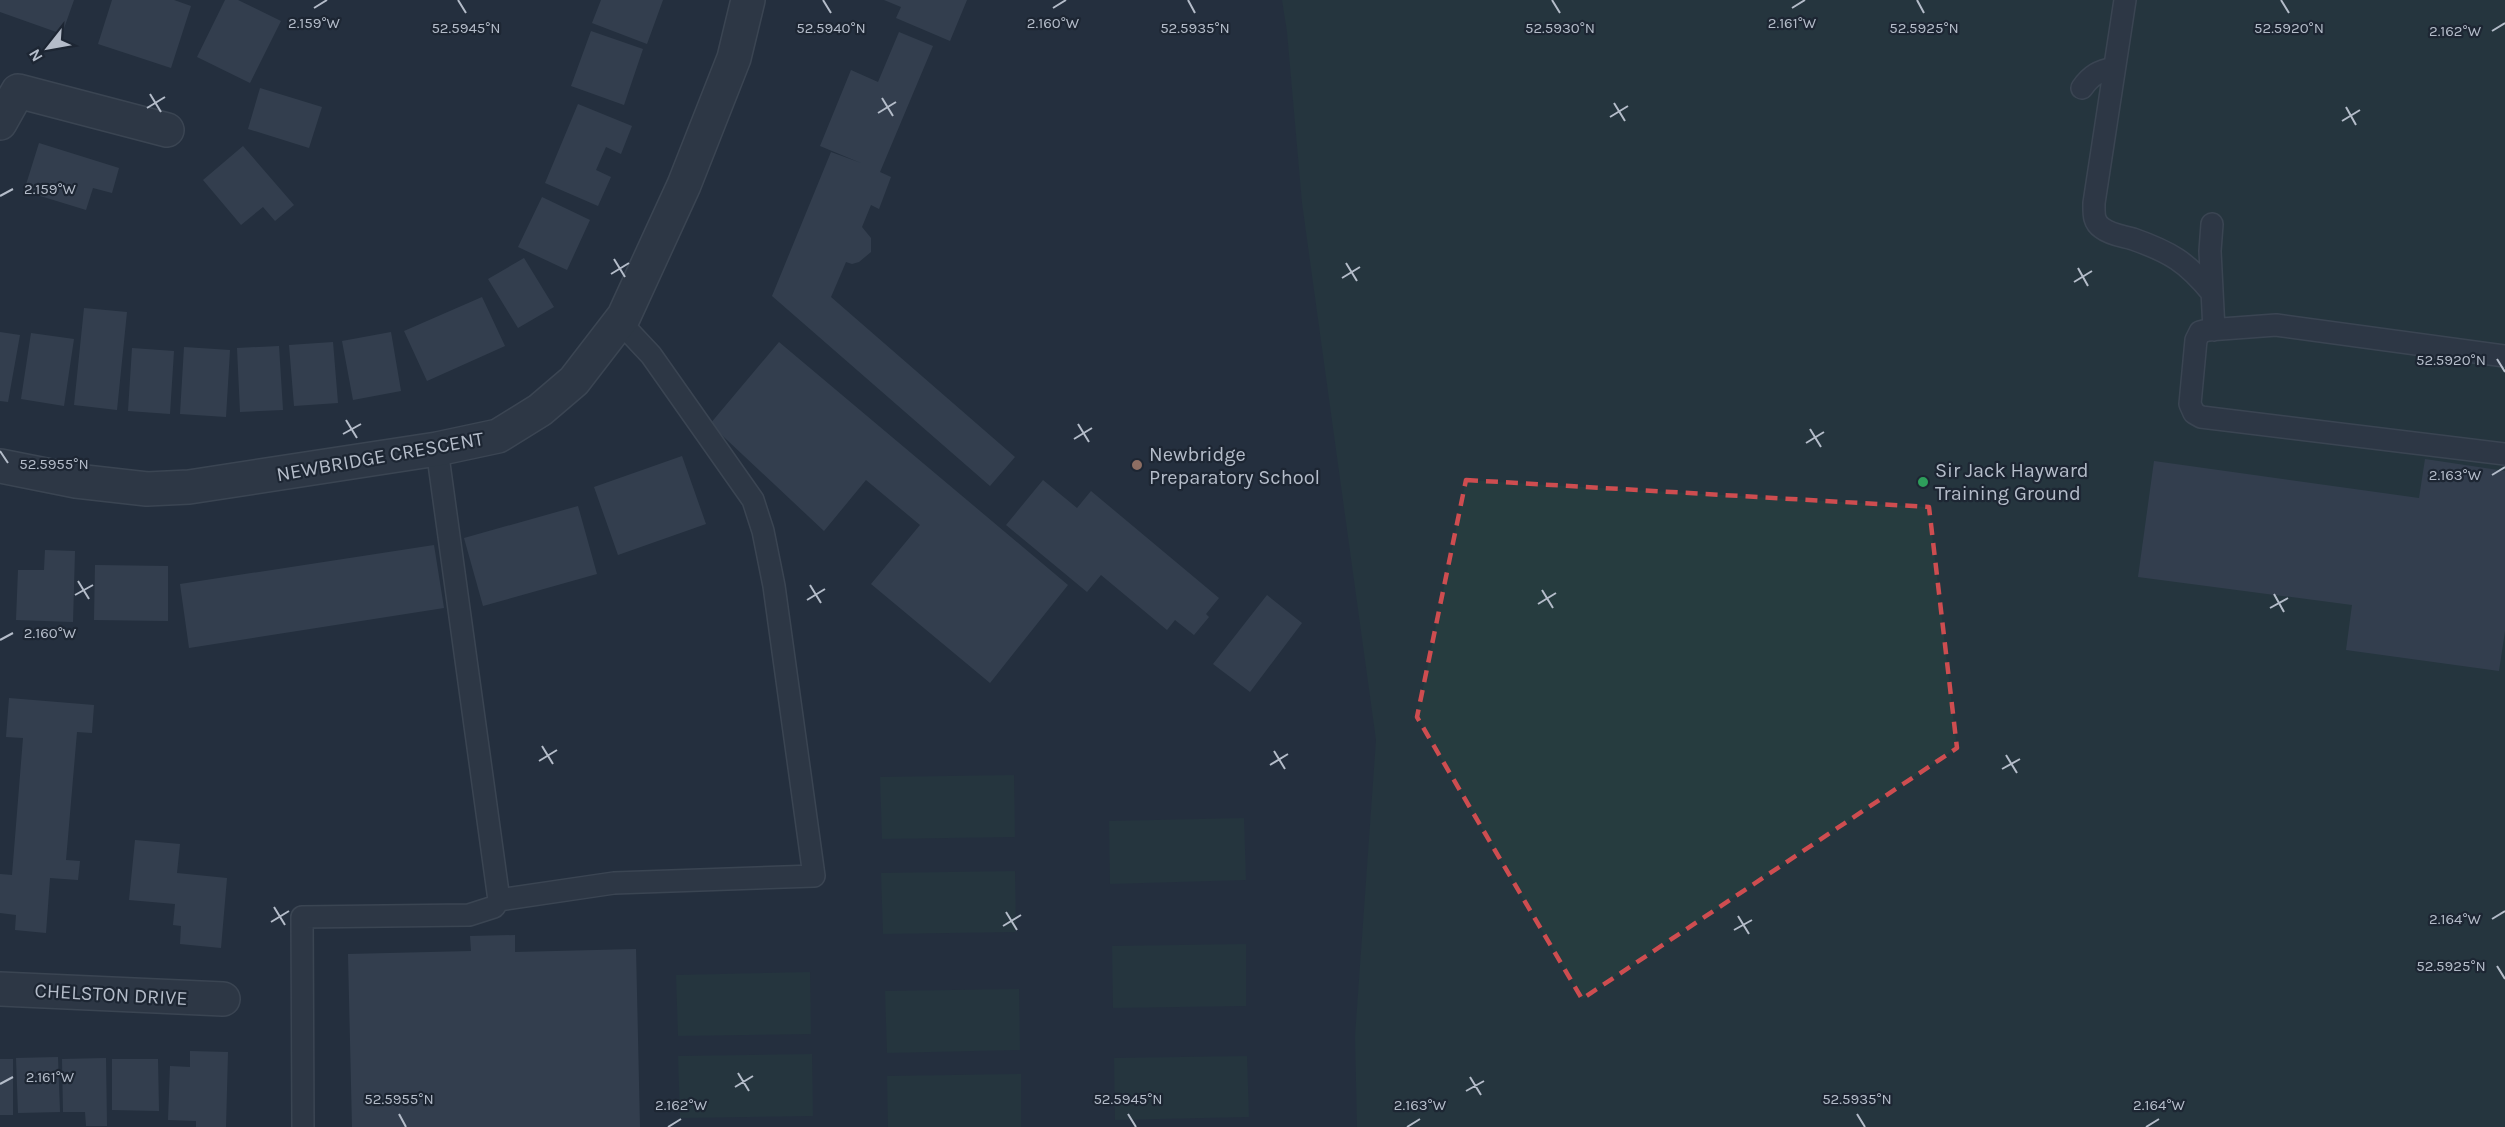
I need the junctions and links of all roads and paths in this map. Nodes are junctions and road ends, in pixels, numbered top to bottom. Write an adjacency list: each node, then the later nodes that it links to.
1 (748, 0): 9 (street, NEWBRIDGE CRESCENT)
2 (2125, 0): 3 (lane)
3 (2114, 68): 4 (lane); 8 (lane)
4 (2082, 88)
5 (0, 123): 6 (street)
6 (167, 130)
7 (2212, 224): 8 (lane)
8 (2212, 292): 10 (lane)
9 (620, 322): 12 (street, NEWBRIDGE CRESCENT); 15 (lane)
10 (2214, 330): 11 (lane); 13 (lane)
11 (2505, 356)
12 (437, 449): 14 (street, NEWBRIDGE CRESCENT); 15 (lane)
13 (2505, 454)
14 (2, 476)
15 (499, 900): 18 (lane)
16 (0, 990): 17 (street, CHELSTON DRIVE)
17 (223, 999)
18 (303, 1127)

